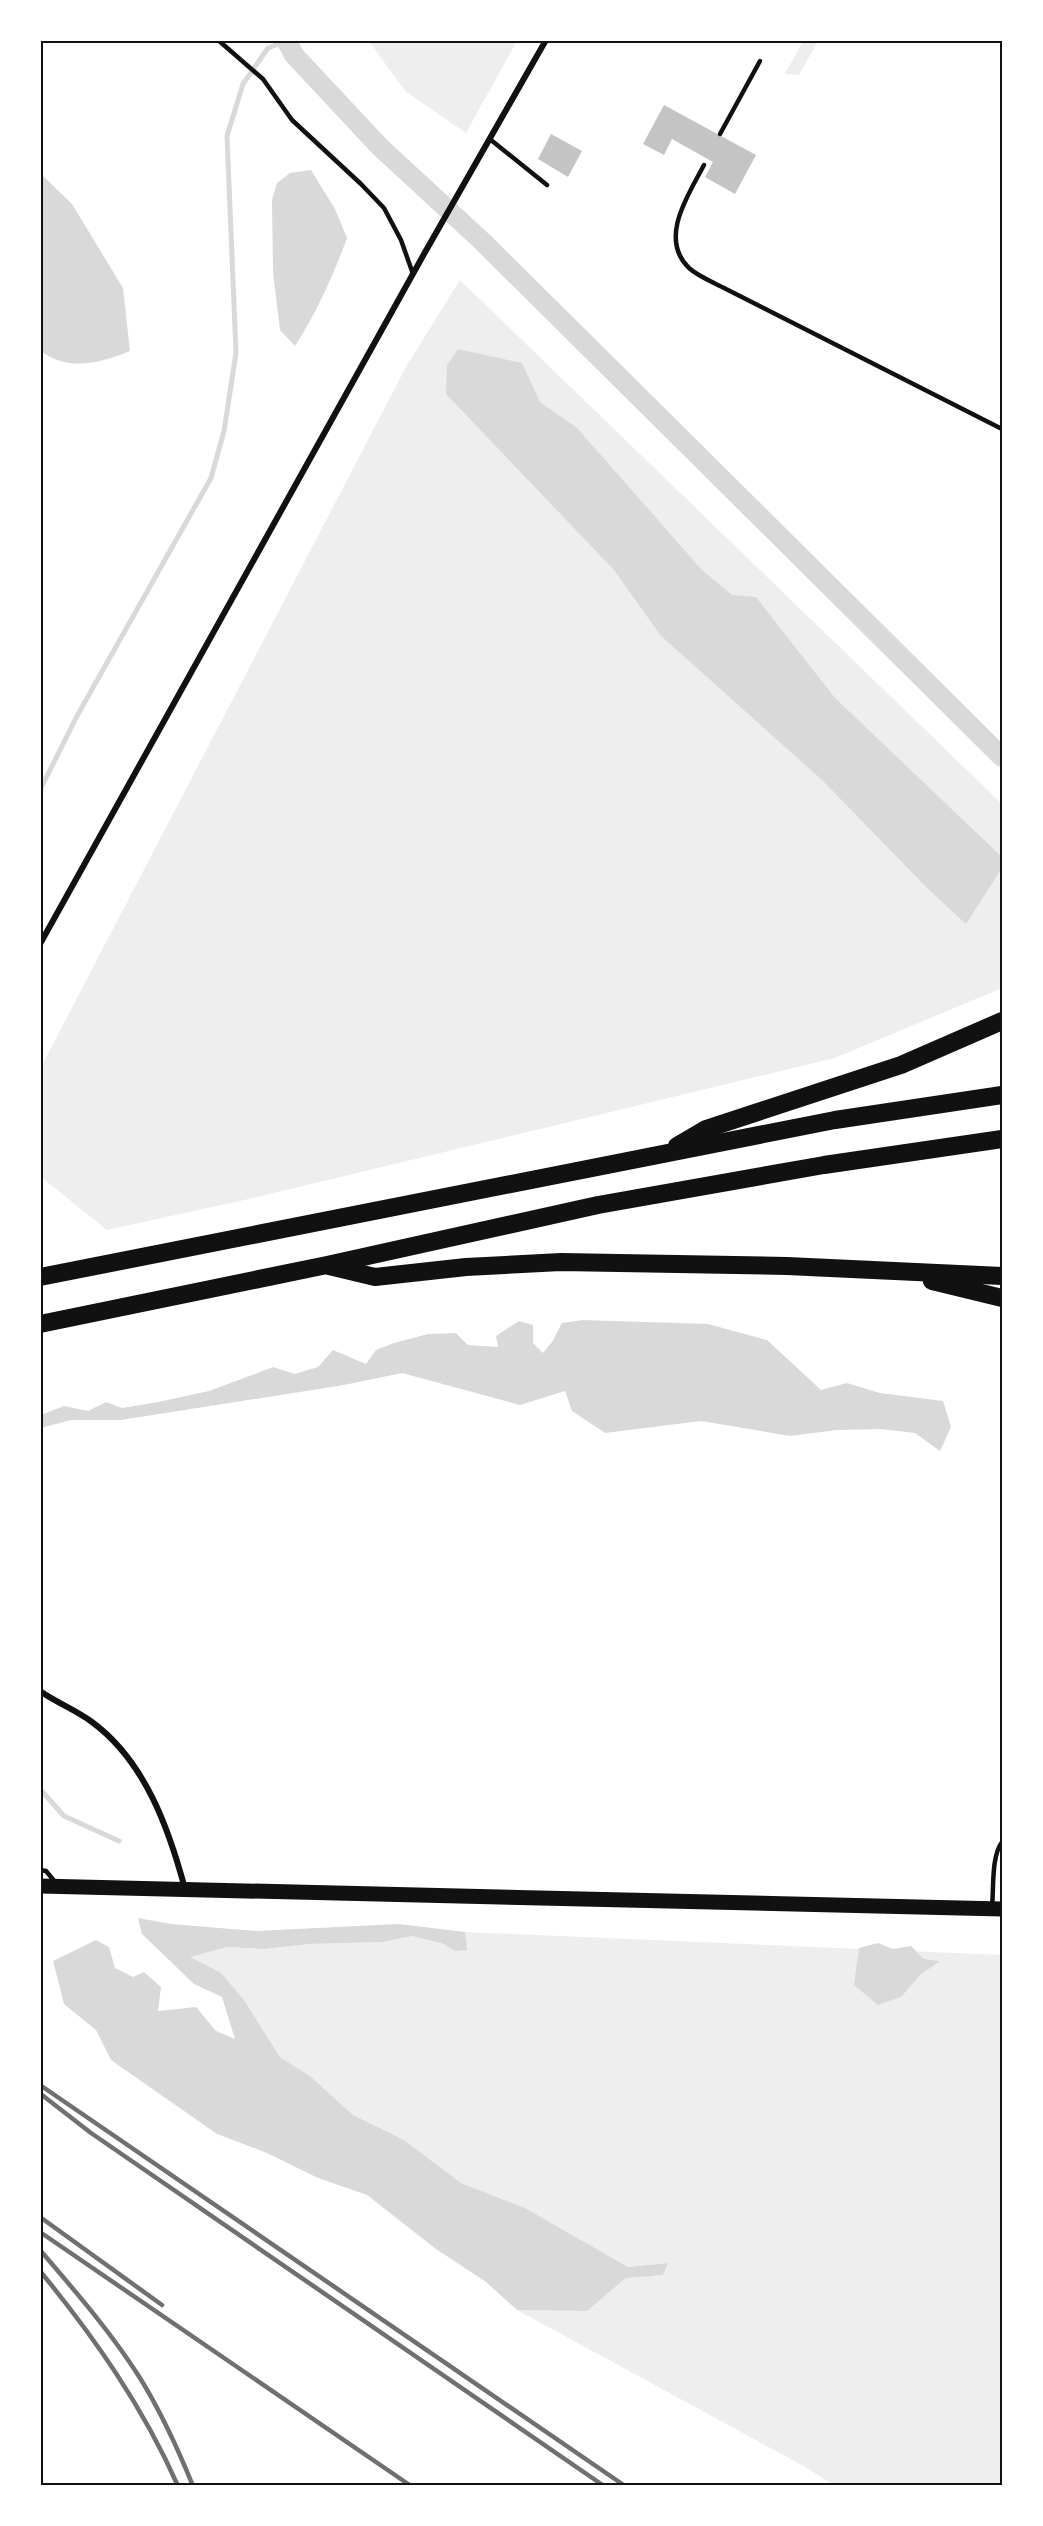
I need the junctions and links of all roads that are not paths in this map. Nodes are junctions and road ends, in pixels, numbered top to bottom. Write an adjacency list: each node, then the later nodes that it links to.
1 (218, 40): 8 (lane)
2 (546, 40): 5 (street)
3 (760, 61): 4 (lane)
4 (720, 134)
5 (491, 140): 7 (lane); 8 (street)
6 (704, 165): 9 (lane)
7 (547, 185)
8 (413, 274): 10 (street)
9 (1002, 429)
10 (40, 944)
11 (1002, 1021): 14 (highway)
12 (1002, 1095): 14 (highway)
13 (1002, 1139): 15 (highway)
14 (661, 1155): 18 (highway)
15 (327, 1265): 16 (highway); 20 (highway)
16 (889, 1271): 17 (highway); 19 (highway)
17 (1002, 1276)
18 (40, 1277)
19 (1002, 1298)
20 (40, 1324)
21 (40, 1691): 26 (street)
22 (1002, 1842): 27 (lane)
23 (40, 1870): 25 (lane)
24 (40, 1886): 25 (main road)
25 (59, 1887): 26 (main road)
26 (185, 1890): 27 (main road)
27 (997, 1908)

